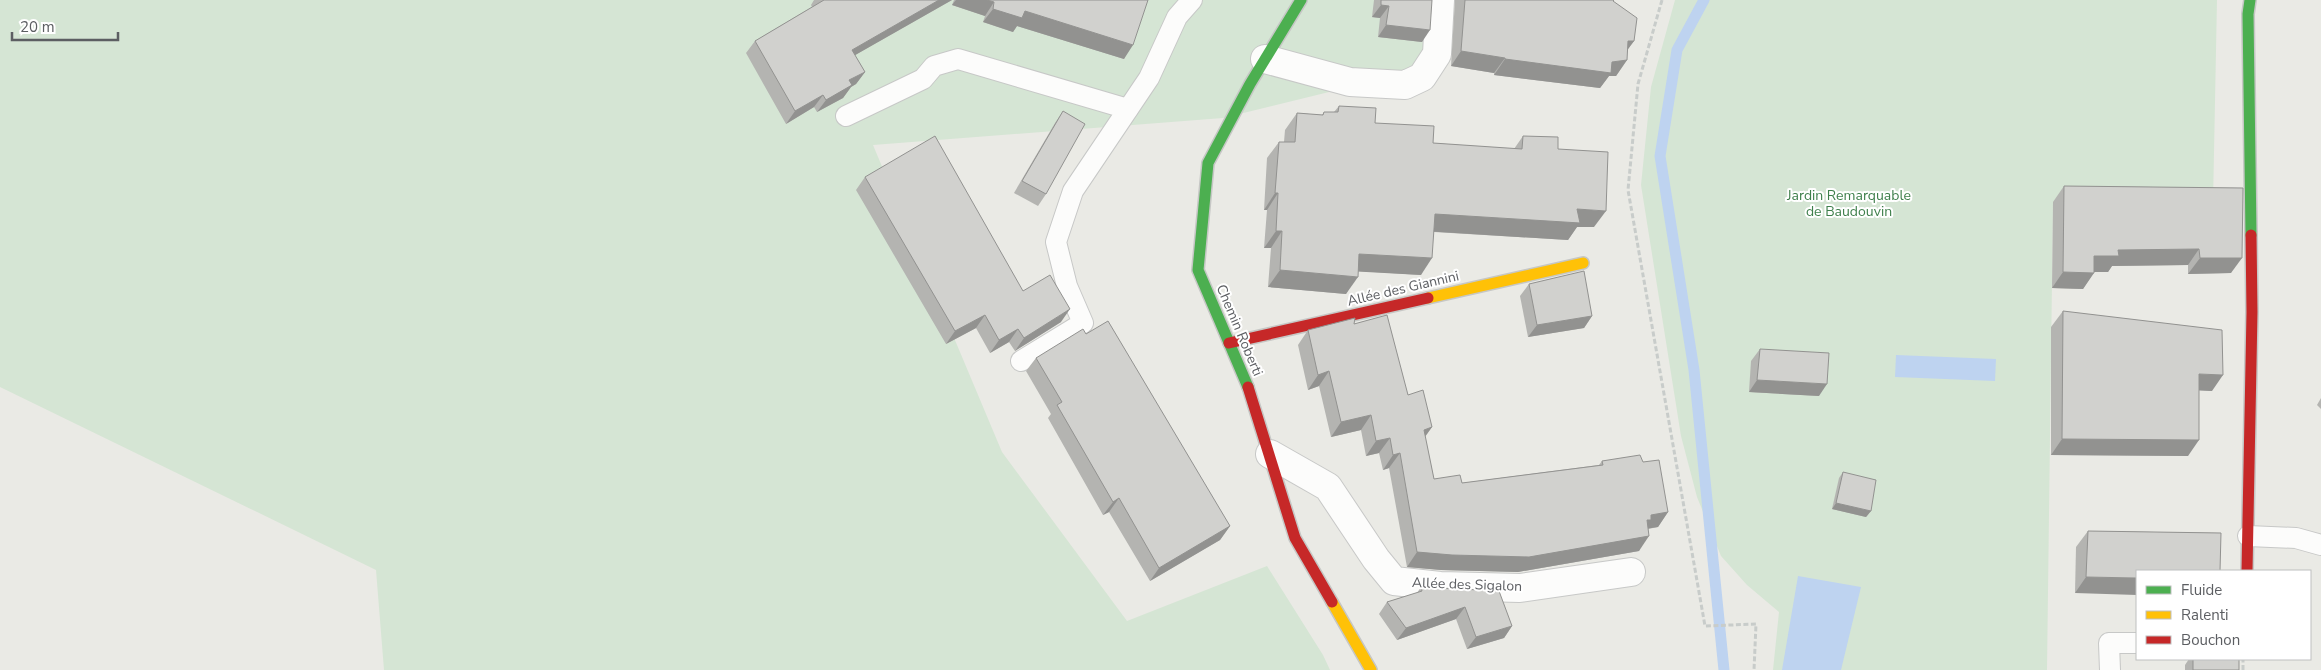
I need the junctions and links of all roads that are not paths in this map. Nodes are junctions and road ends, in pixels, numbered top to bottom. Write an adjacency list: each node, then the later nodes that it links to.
1 (1192, 0): 6 (lane)
2 (1300, 0): 5 (street, Chemin Roberti)
3 (1440, 0): 5 (street)
4 (2250, 0): 12 (street)
5 (1265, 59): 9 (street, Chemin Roberti)
6 (1128, 109): 7 (lane); 10 (lane)
7 (846, 116)
8 (1583, 263): 9 (street, Allée des Giannini)
9 (1228, 343): 11 (street, Chemin Roberti)
10 (1021, 361)
11 (1270, 454): 15 (street, Allée des Sigalon); 17 (street, Chemin Roberti)
12 (2248, 536): 13 (lane); 14 (street)
13 (2321, 546)
14 (2247, 570)
15 (1631, 572)
16 (2136, 643): 18 (lane)
17 (1371, 670)
18 (2110, 670)

